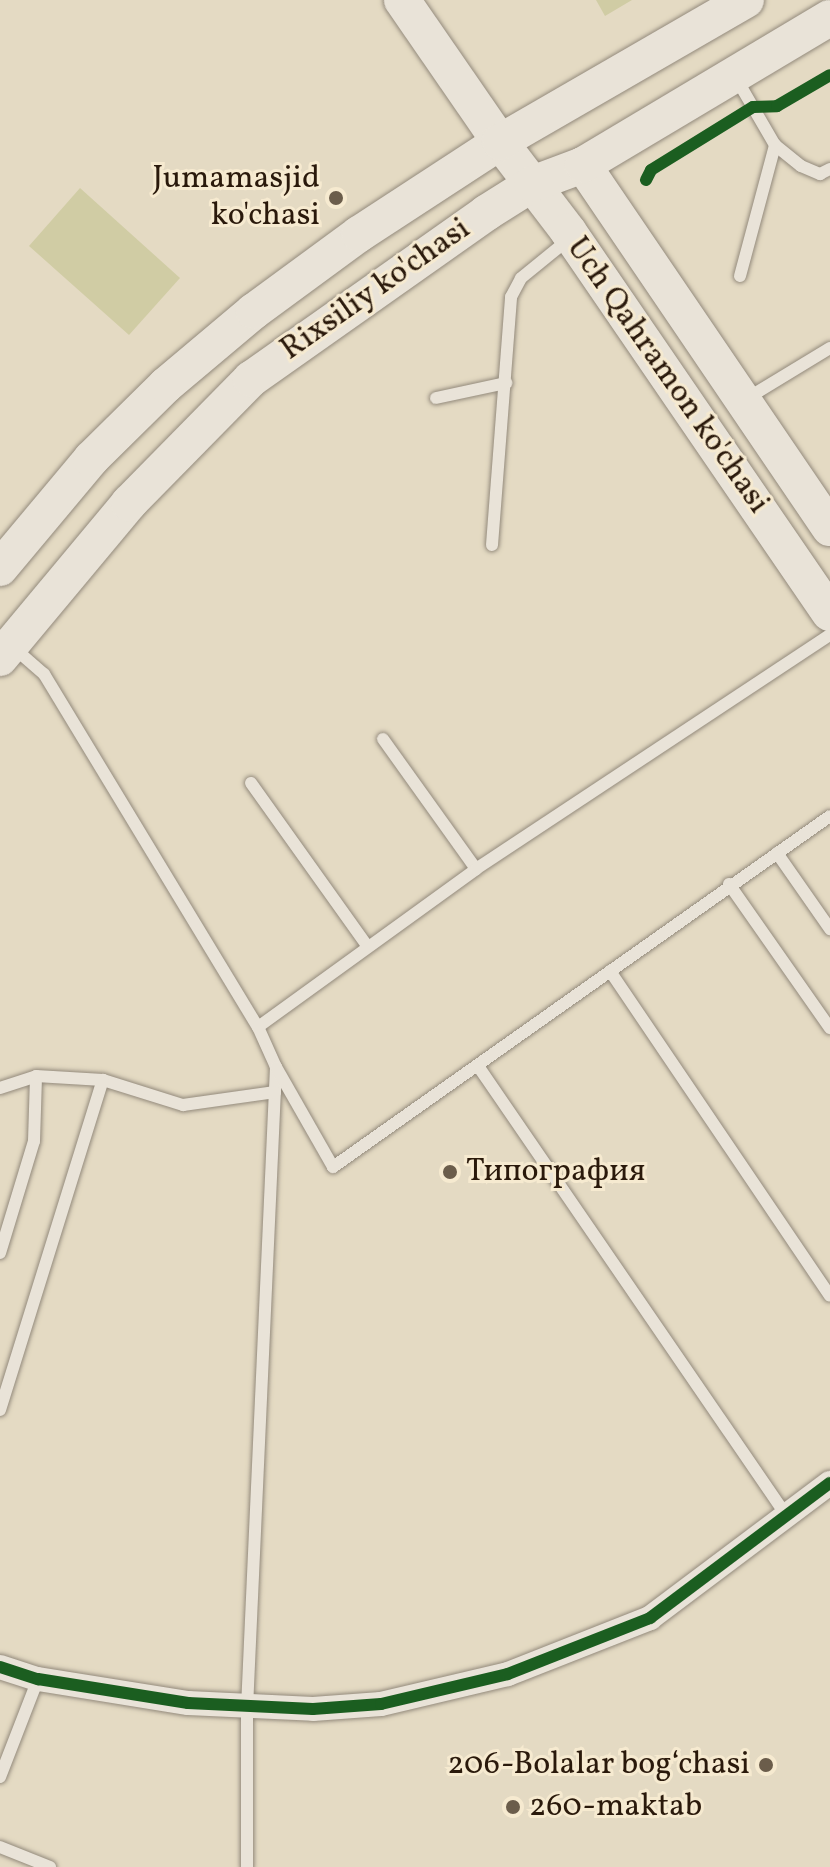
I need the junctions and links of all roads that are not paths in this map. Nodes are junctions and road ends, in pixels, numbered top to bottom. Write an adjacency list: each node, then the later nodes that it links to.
1 (402, 0): 5 (main road, Uch Qahramon ko'chasi)
2 (746, 0): 5 (main road, Rixsiliy ko'chasi)
3 (830, 18): 4 (main road, Rixsiliy ko'chasi)
4 (734, 75): 6 (lane); 7 (main road, Rixsiliy ko'chasi)
5 (500, 142): 7 (main road); 9 (main road, Uch Qahramon ko'chasi); 16 (main road, Rixsiliy ko'chasi)
6 (775, 145): 8 (lane); 11 (lane)
7 (583, 165): 9 (main road, Rixsiliy ko'chasi); 15 (main road, Uch Qahramon ko'chasi)
8 (827, 174)
9 (532, 184): 10 (main road, Uch Qahramon ko'chasi); 18 (main road, Rixsiliy ko'chasi)
10 (572, 237): 13 (lane); 21 (main road, Uch Qahramon ko'chasi)
11 (740, 276)
12 (830, 348): 15 (lane)
13 (506, 383): 14 (lane); 19 (lane)
14 (436, 398)
15 (743, 400): 17 (main road, Uch Qahramon ko'chasi)
16 (58, 498): 18 (main road); 20 (main road, Rixsiliy ko'chasi)
17 (830, 528)
18 (103, 535): 23 (main road, Rixsiliy ko'chasi)
19 (492, 545)
20 (0, 568)
21 (830, 613)
22 (830, 635): 28 (lane)
23 (6, 652): 33 (lane)
24 (383, 739): 28 (lane)
25 (251, 783): 31 (lane)
26 (830, 816): 27 (lane)
27 (777, 853): 29 (lane); 30 (lane)
28 (476, 869): 31 (lane)
29 (729, 884): 32 (lane); 34 (lane)
30 (830, 929)
31 (368, 947): 33 (lane)
32 (610, 971): 35 (lane); 42 (lane)
33 (258, 1027): 36 (lane)
34 (830, 1028)
35 (478, 1066): 36 (lane); 45 (lane)
36 (276, 1067): 40 (lane)
37 (36, 1076): 38 (lane); 39 (lane); 41 (lane)
38 (103, 1080): 40 (lane); 43 (lane)
39 (0, 1088)
40 (275, 1092): 48 (lane)
41 (0, 1253)
42 (830, 1296)
43 (0, 1410)
44 (830, 1483): 45 (street)
45 (786, 1515): 48 (street)
46 (0, 1667): 47 (street)
47 (38, 1679): 48 (street); 49 (lane)
48 (247, 1707): 52 (lane)
49 (0, 1777)
50 (0, 1847): 51 (lane)
51 (50, 1867)
52 (247, 1867)

